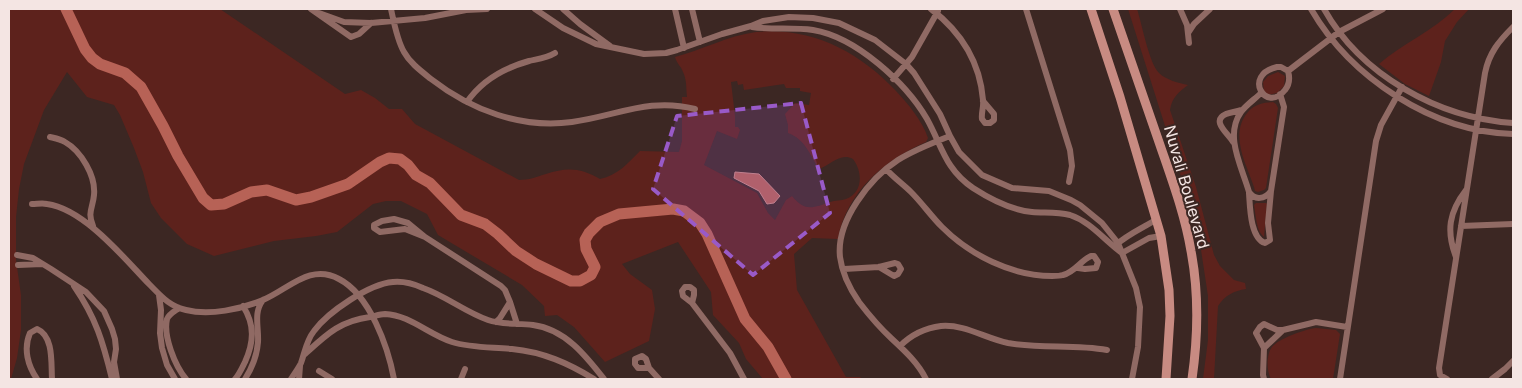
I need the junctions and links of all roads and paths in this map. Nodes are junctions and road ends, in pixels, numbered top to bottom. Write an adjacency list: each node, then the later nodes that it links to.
1 (311, 9): 18 (street)
2 (391, 9): 19 (street)
3 (467, 9): 4 (street); 19 (street)
4 (487, 9)
5 (535, 9): 30 (street)
6 (563, 9): 30 (street)
7 (675, 9): 31 (street)
8 (692, 9): 28 (street)
9 (1026, 9): 53 (street)
10 (1091, 9): 60 (main road)
11 (1113, 9): 119 (main road, Nuvali Boulevard)
12 (1180, 9): 24 (street)
13 (1210, 9): 24 (street)
14 (1311, 9): 27 (street)
15 (1324, 9): 23 (street)
16 (1383, 9): 23 (street)
17 (935, 10): 33 (street); 40 (street)
18 (319, 13): 20 (street); 20 (street)
19 (394, 21): 20 (street); 41 (street)
20 (371, 24)
21 (751, 26): 28 (street); 33 (street); 35 (street)
22 (1513, 27): 26 (street)
23 (1339, 32): 27 (street); 36 (street)
24 (1188, 33): 29 (street)
25 (1513, 33): 26 (street)
26 (1506, 35): 44 (street)
27 (1331, 38): 34 (street); 39 (street)
28 (700, 42): 31 (street)
29 (1189, 43)
30 (611, 47): 31 (street)
31 (684, 48)
32 (555, 53): 41 (street)
33 (906, 64): 35 (street); 48 (street)
34 (1288, 71): 37 (street); 38 (street)
35 (894, 78): 50 (street)
36 (1402, 87): 39 (street); 44 (street)
37 (1261, 93): 38 (street); 43 (street)
38 (1280, 94): 55 (street)
39 (1396, 97): 46 (street); 86 (street)
40 (983, 101)
41 (467, 102): 42 (street)
42 (695, 109)
43 (1242, 110): 51 (street); 51 (street)
44 (1478, 118): 45 (street); 46 (street)
45 (1513, 123)
46 (1476, 128): 47 (street); 54 (street)
47 (1513, 134)
48 (950, 136): 50 (street); 66 (street)
49 (50, 137): 58 (street)
50 (937, 141): 52 (street); 66 (street)
51 (1234, 144): 56 (street)
52 (886, 169): 73 (street); 74 (street)
53 (1069, 182)
54 (1467, 189): 63 (street); 69 (street)
55 (1271, 191): 56 (street); 56 (street)
56 (1249, 192)
57 (32, 204): 59 (street)
58 (90, 209): 59 (street); 62 (street)
59 (78, 216): 62 (street)
60 (1157, 219): 64 (main road); 66 (street)
61 (1513, 224): 63 (street)
62 (93, 226): 76 (street)
63 (1461, 226): 69 (street)
64 (1161, 236): 67 (street); 118 (main road)
65 (425, 237): 65 (street); 79 (street)
66 (1116, 245): 67 (street)
67 (1122, 253): 117 (street)
68 (17, 255): 70 (street)
69 (1456, 258): 98 (street)
70 (42, 264): 71 (street); 75 (street)
71 (18, 265)
72 (879, 268): 74 (street)
73 (1078, 268)
74 (844, 269): 88 (street)
75 (73, 285): 101 (street); 102 (street)
76 (159, 294): 82 (street); 103 (street)
77 (358, 295): 78 (street); 83 (street); 84 (street); 91 (street)
78 (264, 300): 81 (street); 106 (street)
79 (510, 302): 84 (street); 85 (street)
80 (692, 303): 115 (street)
81 (244, 306): 82 (street); 105 (street)
82 (179, 308): 104 (street)
83 (372, 316): 91 (street); 110 (street); 112 (street)
84 (496, 322): 85 (street)
85 (518, 324): 113 (street)
86 (1347, 327): 87 (street); 122 (street)
87 (1283, 330): 89 (street); 89 (street)
88 (900, 346): 90 (street); 116 (street)
89 (1264, 348): 94 (street)
90 (1108, 350)
91 (304, 355): 93 (street)
92 (1513, 361): 125 (street)
93 (300, 365): 107 (street); 108 (street)
94 (1263, 367): 120 (street); 121 (street)
95 (649, 368): 114 (street)
96 (465, 369): 111 (street)
97 (319, 371): 109 (street)
98 (1438, 372): 123 (street); 124 (street)
99 (38, 379): 100 (street)
100 (52, 379)
101 (112, 379)
102 (117, 379)
103 (175, 379)
104 (186, 379)
105 (234, 379)
106 (245, 379)
107 (291, 379)
108 (299, 379)
109 (332, 379)
110 (394, 379)
111 (461, 379)
112 (594, 379)
113 (604, 379)
114 (659, 379)
115 (744, 379)
116 (926, 379)
117 (1132, 379)
118 (1166, 379)
119 (1192, 379)
120 (1258, 379)
121 (1264, 379)
122 (1340, 379)
123 (1436, 379)
124 (1447, 379)
125 (1492, 379)

